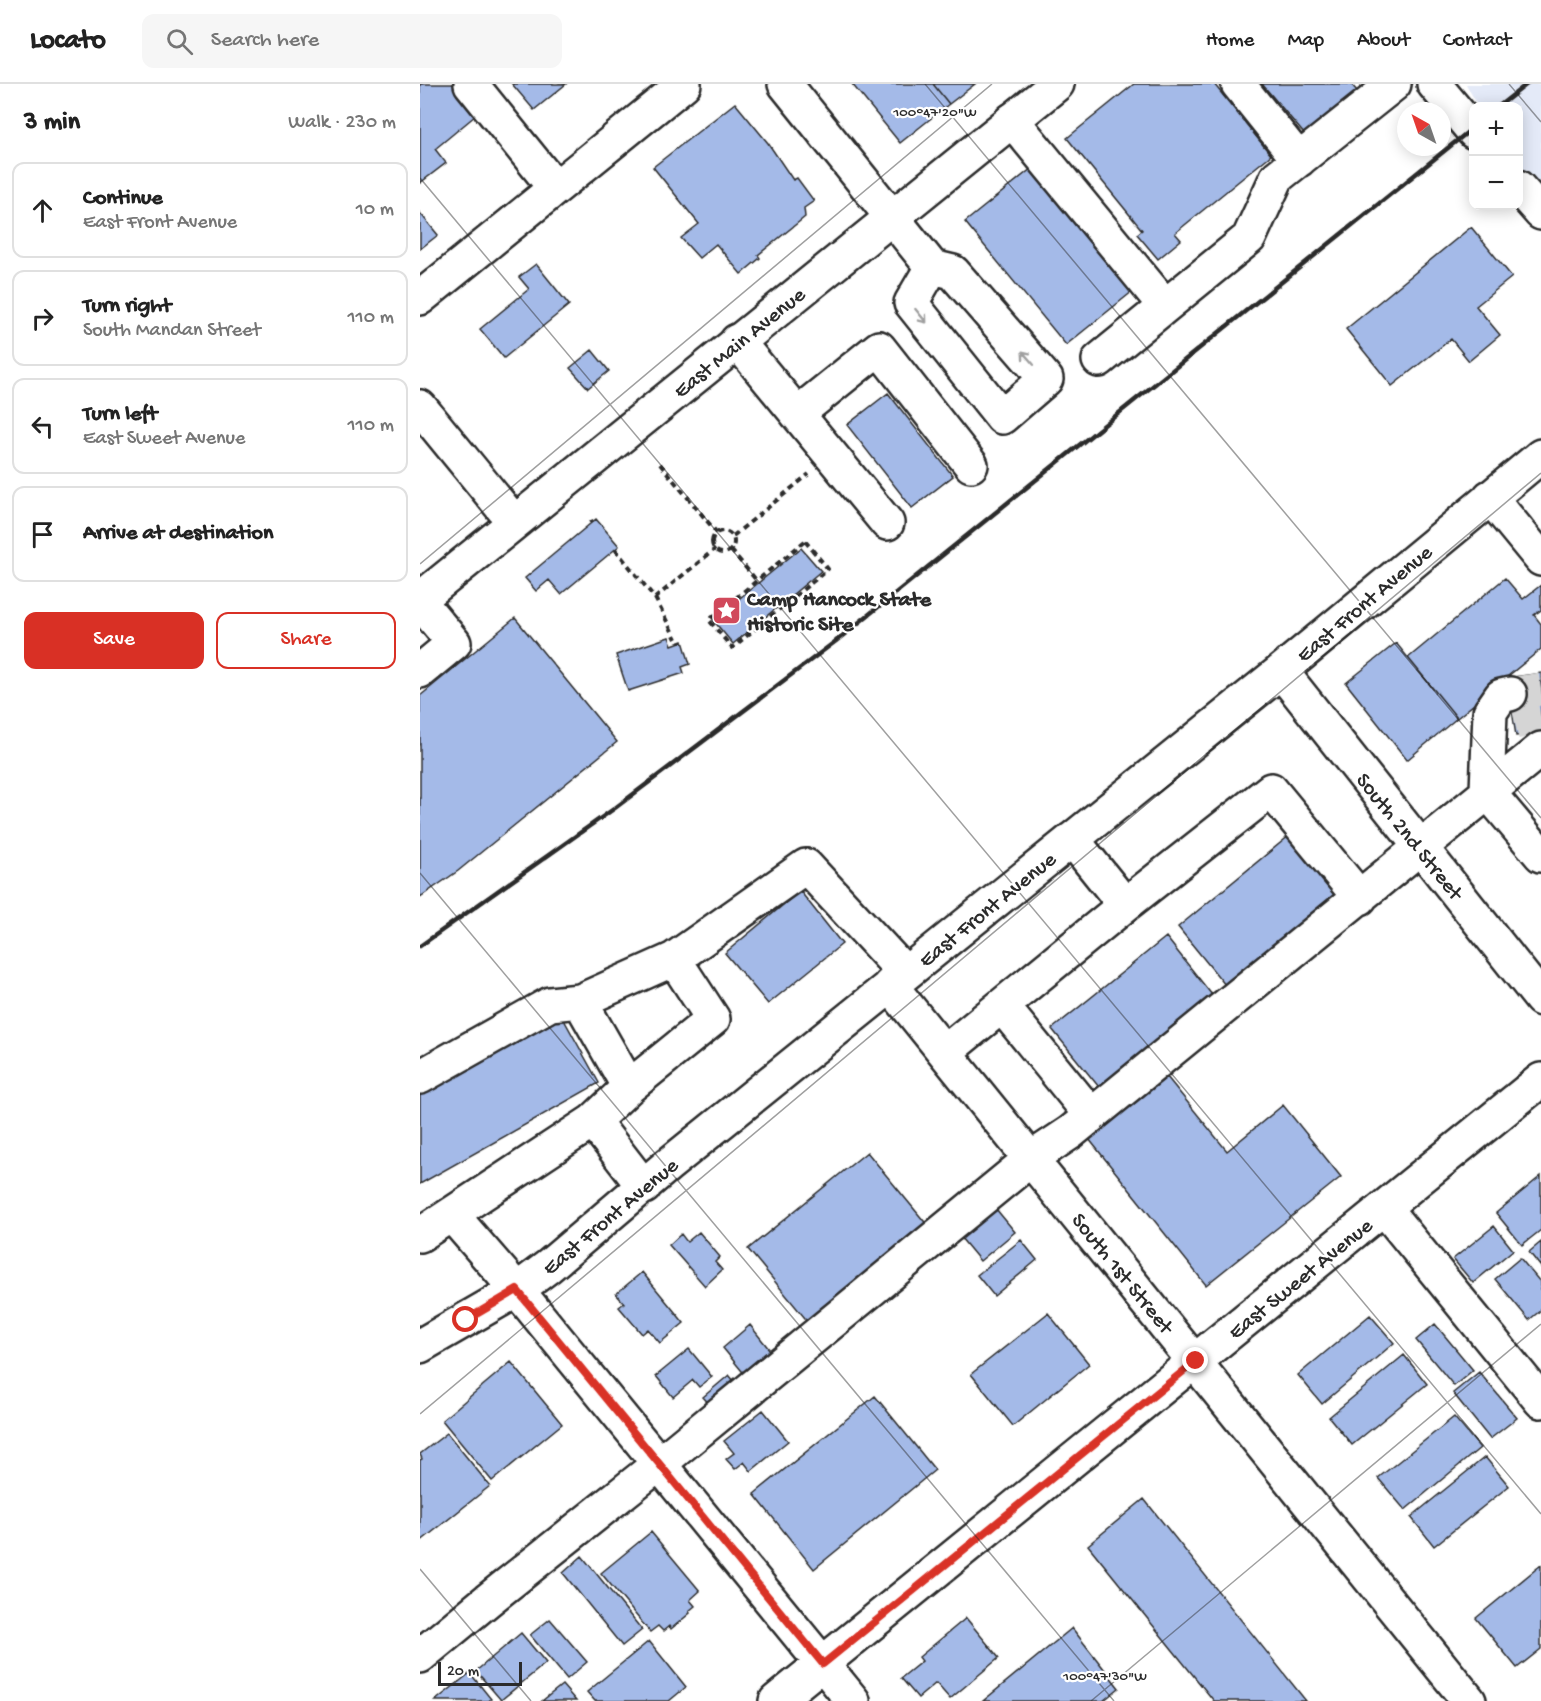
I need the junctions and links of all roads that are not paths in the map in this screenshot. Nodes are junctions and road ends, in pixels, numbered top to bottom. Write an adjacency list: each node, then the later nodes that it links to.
1 (471, 84): 11 (street)
2 (684, 84): 11 (street)
3 (785, 84): 14 (street)
4 (1057, 84): 8 (street, East Main Avenue)
5 (1238, 84): 10 (street)
6 (1394, 84): 10 (street)
7 (1434, 84): 9 (street)
8 (1012, 120): 14 (street, East Main Avenue); 17 (street)
9 (1469, 127)
10 (1299, 160): 17 (street)
11 (555, 188): 16 (street)
12 (1523, 193): 13 (street)
13 (1541, 213)
14 (892, 216): 15 (street); 18 (street, East Main Avenue)
15 (932, 267)
16 (420, 298)
17 (1165, 306): 19 (street)
18 (737, 341): 21 (street); 25 (street, East Main Avenue)
19 (1099, 360)
20 (420, 407): 25 (street)
21 (797, 414): 23 (street); 26 (street)
22 (1541, 456): 24 (street, East Front Avenue)
23 (971, 465)
24 (1490, 497): 27 (street); 30 (street, East Front Avenue)
25 (514, 522): 28 (street, East Main Avenue)
26 (887, 523)
27 (1541, 559)
28 (420, 600): 29 (street)
29 (420, 671)
30 (1281, 671): 34 (street, East Front Avenue); 35 (street, South 2nd Street)
31 (1507, 709): 33 (street)
32 (1541, 749): 33 (street)
33 (1488, 791): 35 (street); 36 (street)
34 (1072, 839): 38 (street); 40 (street, East Front Avenue)
35 (1421, 846): 37 (street); 41 (street, South 2nd Street)
36 (1541, 855)
37 (1360, 898): 38 (street); 48 (street)
38 (1125, 905): 43 (street)
39 (674, 959): 40 (street, South 1st Street); 42 (street); 47 (street)
40 (898, 979): 44 (street, South 1st Street); 51 (street, East Front Avenue)
41 (1541, 999)
42 (580, 1001): 45 (street); 47 (street)
43 (1002, 1006): 44 (street); 48 (street)
44 (945, 1052): 50 (street, South 1st Street)
45 (420, 1077)
46 (1541, 1080): 52 (street, East Sweet Avenue)
47 (629, 1087): 49 (street)
48 (1091, 1115): 50 (street)
49 (593, 1121): 51 (street); 53 (street)
50 (1032, 1158): 57 (street, South 1st Street); 59 (street)
51 (644, 1186): 55 (street, East Front Avenue)
52 (1384, 1208): 57 (street, East Sweet Avenue); 58 (street)
53 (452, 1215): 54 (street); 55 (street)
54 (420, 1235)
55 (517, 1290): 56 (street, East Front Avenue); 59 (street)
56 (420, 1346)
57 (1196, 1361): 61 (street, East Sweet Avenue); 64 (street, South 1st Street)
58 (1541, 1401)
59 (659, 1464): 60 (street); 61 (street)
60 (420, 1656)
61 (823, 1664): 62 (street, East Sweet Avenue); 63 (street)
62 (776, 1701)
63 (853, 1701)
64 (1469, 1701)

